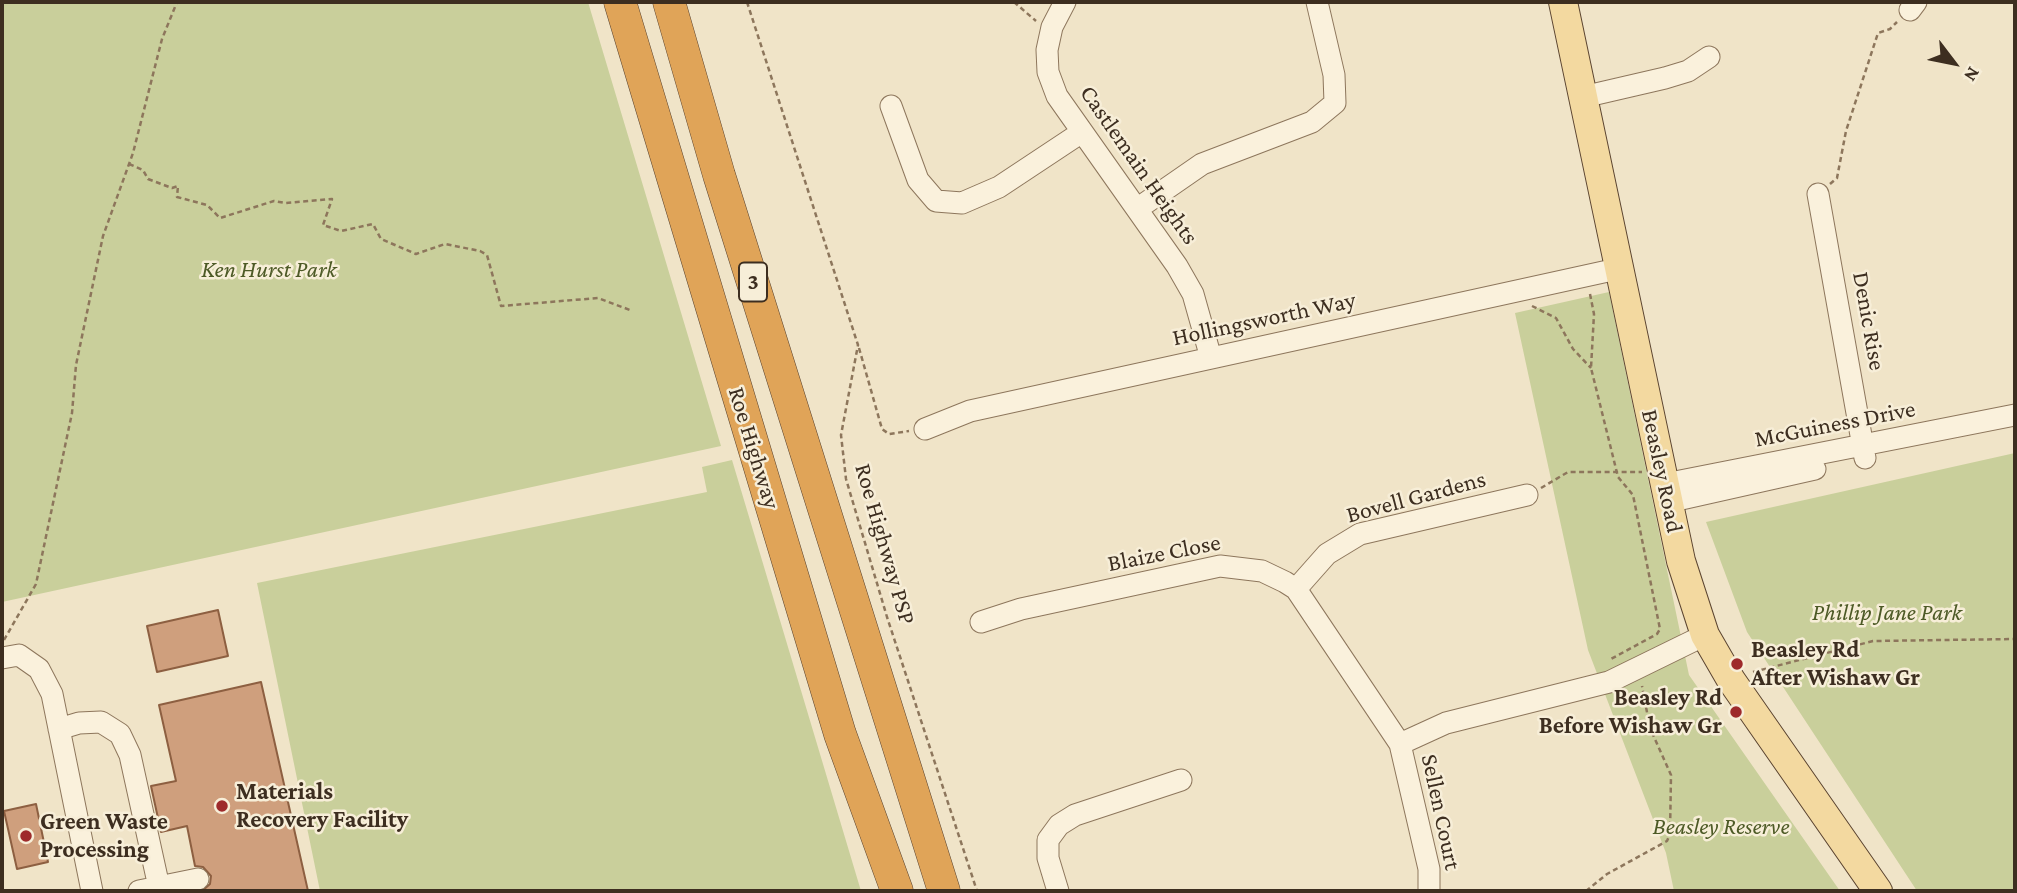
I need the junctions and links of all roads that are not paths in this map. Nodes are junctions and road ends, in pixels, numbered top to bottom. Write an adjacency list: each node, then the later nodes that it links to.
1 (620, 2): 25 (highway, Roe Highway / 3)
2 (669, 2): 33 (highway, Roe Highway / 3)
3 (1065, 2): 9 (street, Castlemain Heights)
4 (1317, 2): 11 (street)
5 (1563, 2): 7 (main road, Beasley Road)
6 (1709, 57): 7 (street)
7 (1583, 97): 12 (main road, Beasley Road)
8 (891, 106): 9 (street)
9 (1082, 132): 11 (street, Castlemain Heights)
10 (1818, 194): 17 (street, Denic Rise)
11 (1137, 209): 13 (street, Castlemain Heights)
12 (1617, 269): 13 (street, Hollingsworth Way); 18 (main road, Beasley Road)
13 (1211, 358): 16 (street, Hollingsworth Way)
14 (2015, 415): 17 (street, McGuiness Drive)
15 (2015, 427): 17 (street, McGuiness Drive)
16 (925, 429)
17 (1865, 452): 18 (street, McGuiness Drive)
18 (1665, 483): 22 (main road, Beasley Road)
19 (1527, 495): 20 (street, Bovell Gardens)
20 (1296, 589): 21 (street, Blaize Close); 26 (street, Blaize Close)
21 (981, 622)
22 (1705, 635): 26 (street); 36 (main road, Beasley Road)
23 (2, 658): 24 (street)
24 (58, 729): 29 (street); 30 (street)
25 (840, 734): 31 (highway); 32 (highway, Roe Highway / 3)
26 (1400, 744): 35 (street, Sellen Court)
27 (1181, 780): 34 (street)
28 (198, 879): 29 (street)
29 (149, 889)
30 (92, 891)
31 (882, 891)
32 (897, 891)
33 (944, 891)
34 (1058, 891)
35 (1429, 891)
36 (1878, 891)

